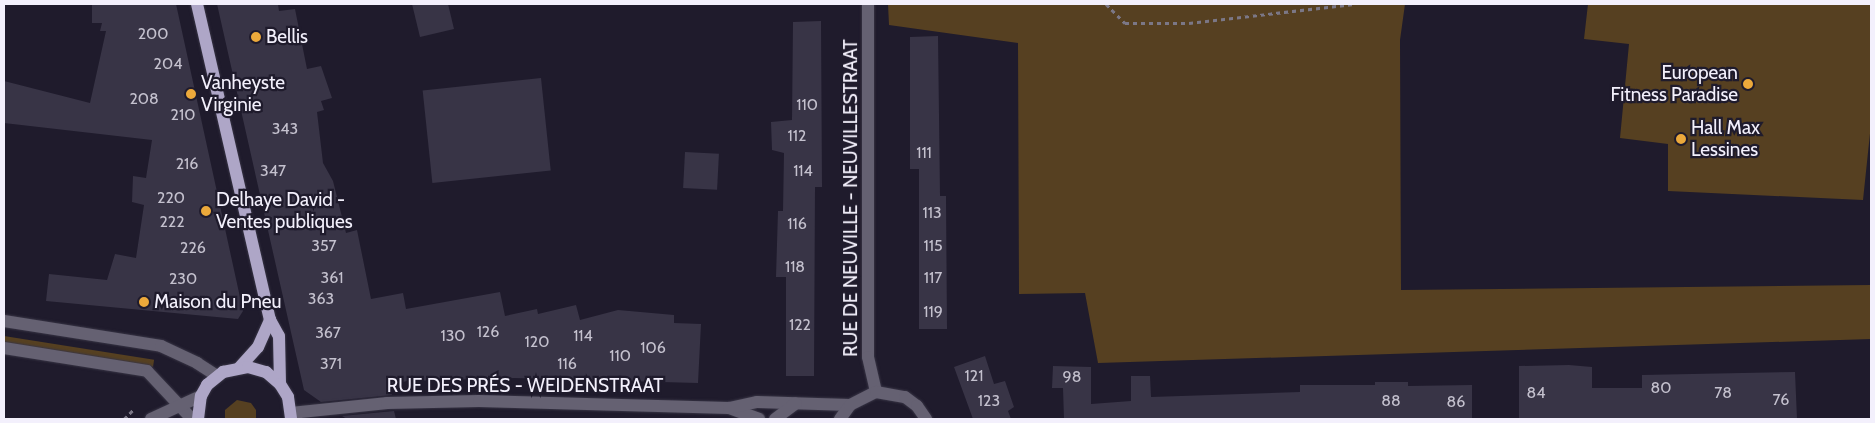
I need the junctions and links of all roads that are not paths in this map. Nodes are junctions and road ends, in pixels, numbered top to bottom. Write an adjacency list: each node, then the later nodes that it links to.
1 (196, 4): 3 (main road)
2 (868, 4): 9 (street, RUE DE NEUVILLE - NEUVILLESTRAAT)
3 (270, 320): 6 (main road); 8 (main road)
4 (4, 321): 7 (street)
5 (4, 348): 13 (street)
6 (239, 368): 7 (main road); 8 (main road)
7 (216, 376): 10 (main road)
8 (280, 384): 15 (main road)
9 (876, 392): 12 (street, RUE DES PRÉS - WEIDENSTRAAT); 22 (street)
10 (201, 396): 13 (street); 18 (main road)
11 (796, 403): 12 (street, RUE DES PRÉS - WEIDENSTRAAT); 14 (street, RUE DES PRÉS - WEIDENSTRAAT); 20 (street)
12 (850, 405): 21 (street, RUE DES PRÉS - WEIDENSTRAAT)
13 (177, 406): 16 (street); 17 (street)
14 (729, 408): 15 (street, RUE DES PRÉS - WEIDENSTRAAT); 19 (street, RUE DES PRÉS - WEIDENSTRAAT)
15 (291, 416)
16 (151, 419)
17 (192, 419)
18 (198, 419)
19 (759, 419)
20 (775, 419)
21 (840, 419)
22 (926, 419)

